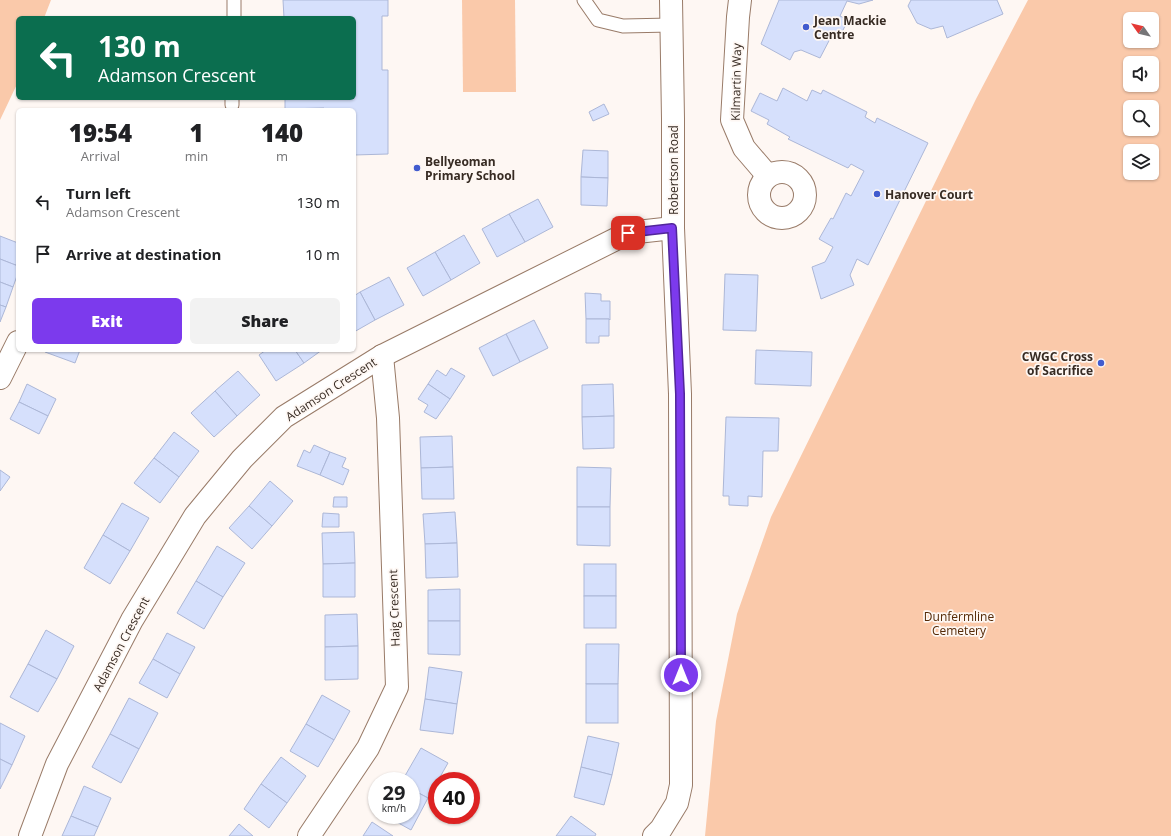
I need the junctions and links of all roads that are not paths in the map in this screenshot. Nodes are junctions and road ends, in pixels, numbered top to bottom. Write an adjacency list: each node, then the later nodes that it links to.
1 (234, 0): 5 (lane)
2 (584, 0): 6 (lane)
3 (671, 0): 6 (street, Robertson Road)
4 (740, 0): 7 (street, Kilmartin Way)
5 (234, 16)
6 (671, 25): 8 (street, Robertson Road)
7 (768, 176)
8 (672, 228): 10 (street, Adamson Crescent); 14 (street, Robertson Road)
9 (16, 346): 11 (street)
10 (382, 356): 12 (street, Adamson Crescent); 13 (street, Haig Crescent)
11 (0, 378)
12 (30, 836)
13 (309, 836)
14 (654, 836)

